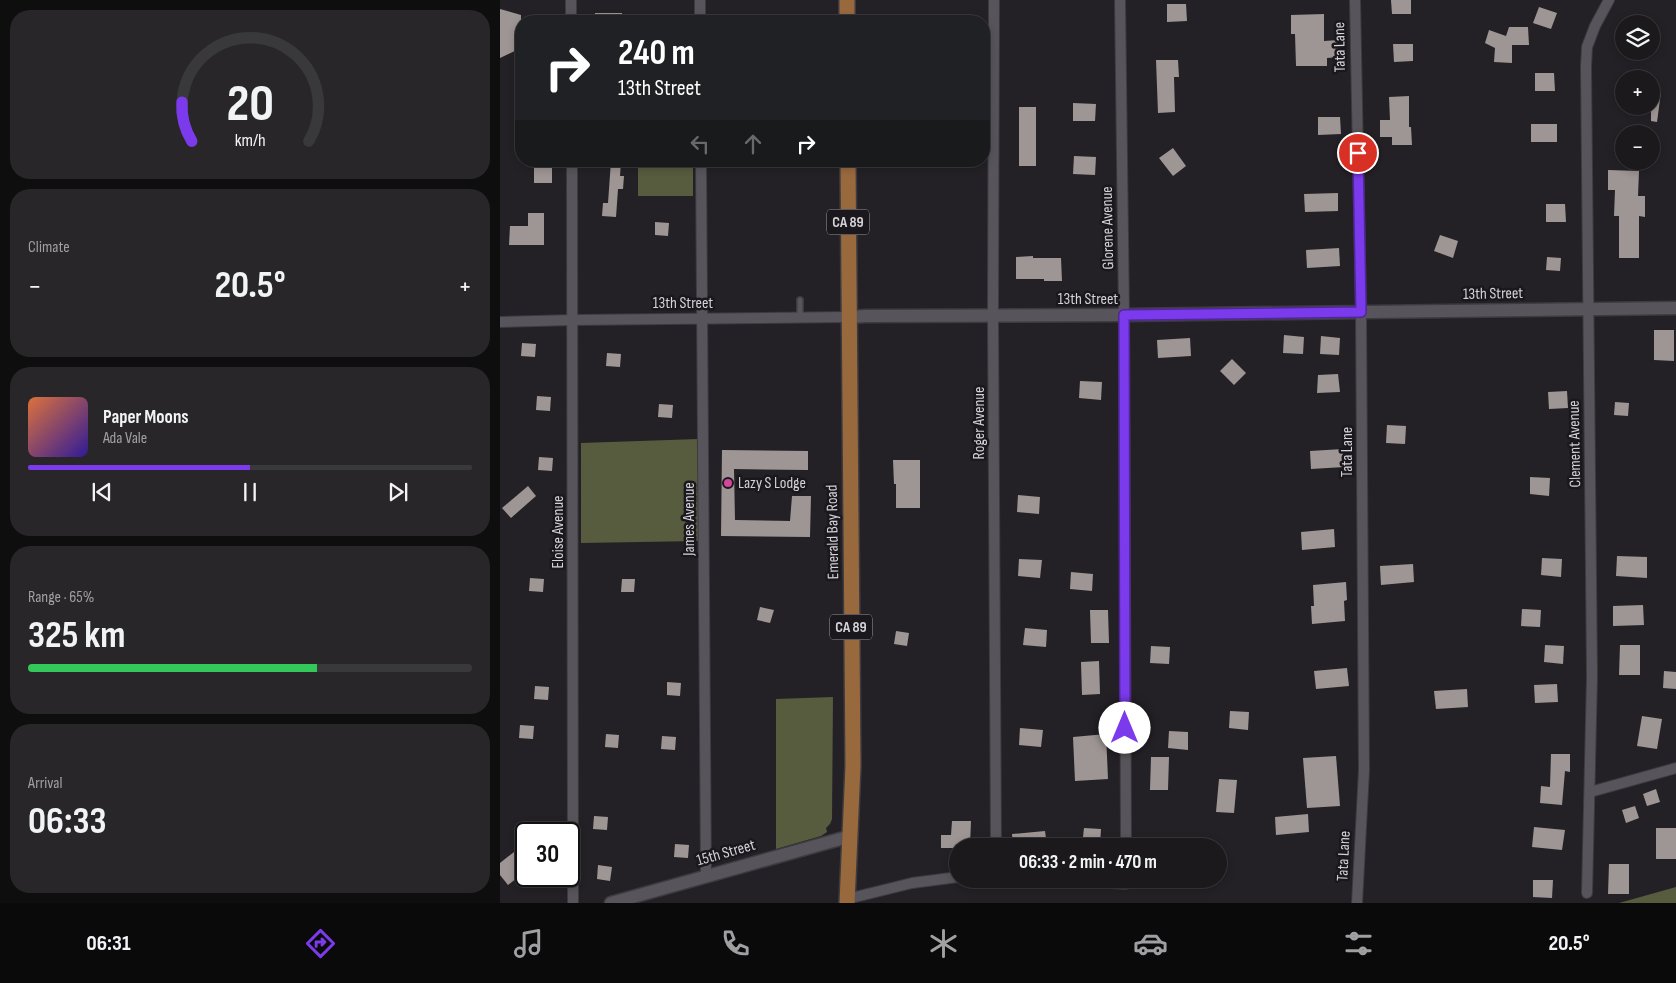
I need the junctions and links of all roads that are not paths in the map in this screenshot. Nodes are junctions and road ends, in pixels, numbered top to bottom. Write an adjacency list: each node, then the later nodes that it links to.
1 (571, 0): 8 (street)
2 (700, 0): 9 (street)
3 (847, 0): 10 (main road)
4 (994, 0): 19 (street, Roger Avenue)
5 (1120, 0): 18 (street, Glorene Avenue)
6 (1355, 0): 17 (street, Tata Lane)
7 (1609, 0): 15 (street, Clement Avenue)
8 (571, 15)
9 (700, 15)
10 (847, 15)
11 (572, 167): 23 (street, Eloise Avenue)
12 (701, 167): 22 (street, James Avenue)
13 (848, 167): 21 (main road, Emerald Bay Road / CA 89)
14 (800, 300): 20 (lane)
15 (1589, 308): 16 (street, 13th Street); 17 (street, 13th Street); 26 (street, Clement Avenue)
16 (1676, 308)
17 (1361, 312): 18 (street, 13th Street); 36 (street, Tata Lane)
18 (1124, 315): 19 (street, 13th Street); 29 (street, Glorene Avenue)
19 (994, 316): 21 (street, 13th Street); 28 (street, Roger Avenue)
20 (800, 318): 21 (street, 13th Street); 22 (street, 13th Street)
21 (849, 318): 27 (main road, Emerald Bay Road / CA 89)
22 (702, 319): 23 (street, 13th Street); 30 (street, James Avenue)
23 (573, 320): 24 (street, 13th Street); 34 (street, Eloise Avenue)
24 (500, 322)
25 (1676, 768): 26 (street)
26 (1590, 792): 32 (street, Clement Avenue)
27 (850, 836): 30 (street, 15th Street); 33 (main road, Emerald Bay Road / CA 89)
28 (996, 838)
29 (1126, 838)
30 (706, 876): 35 (street, 15th Street)
31 (949, 879): 33 (street)
32 (1587, 893)
33 (847, 901)
34 (573, 903)
35 (611, 903)
36 (1357, 903)

